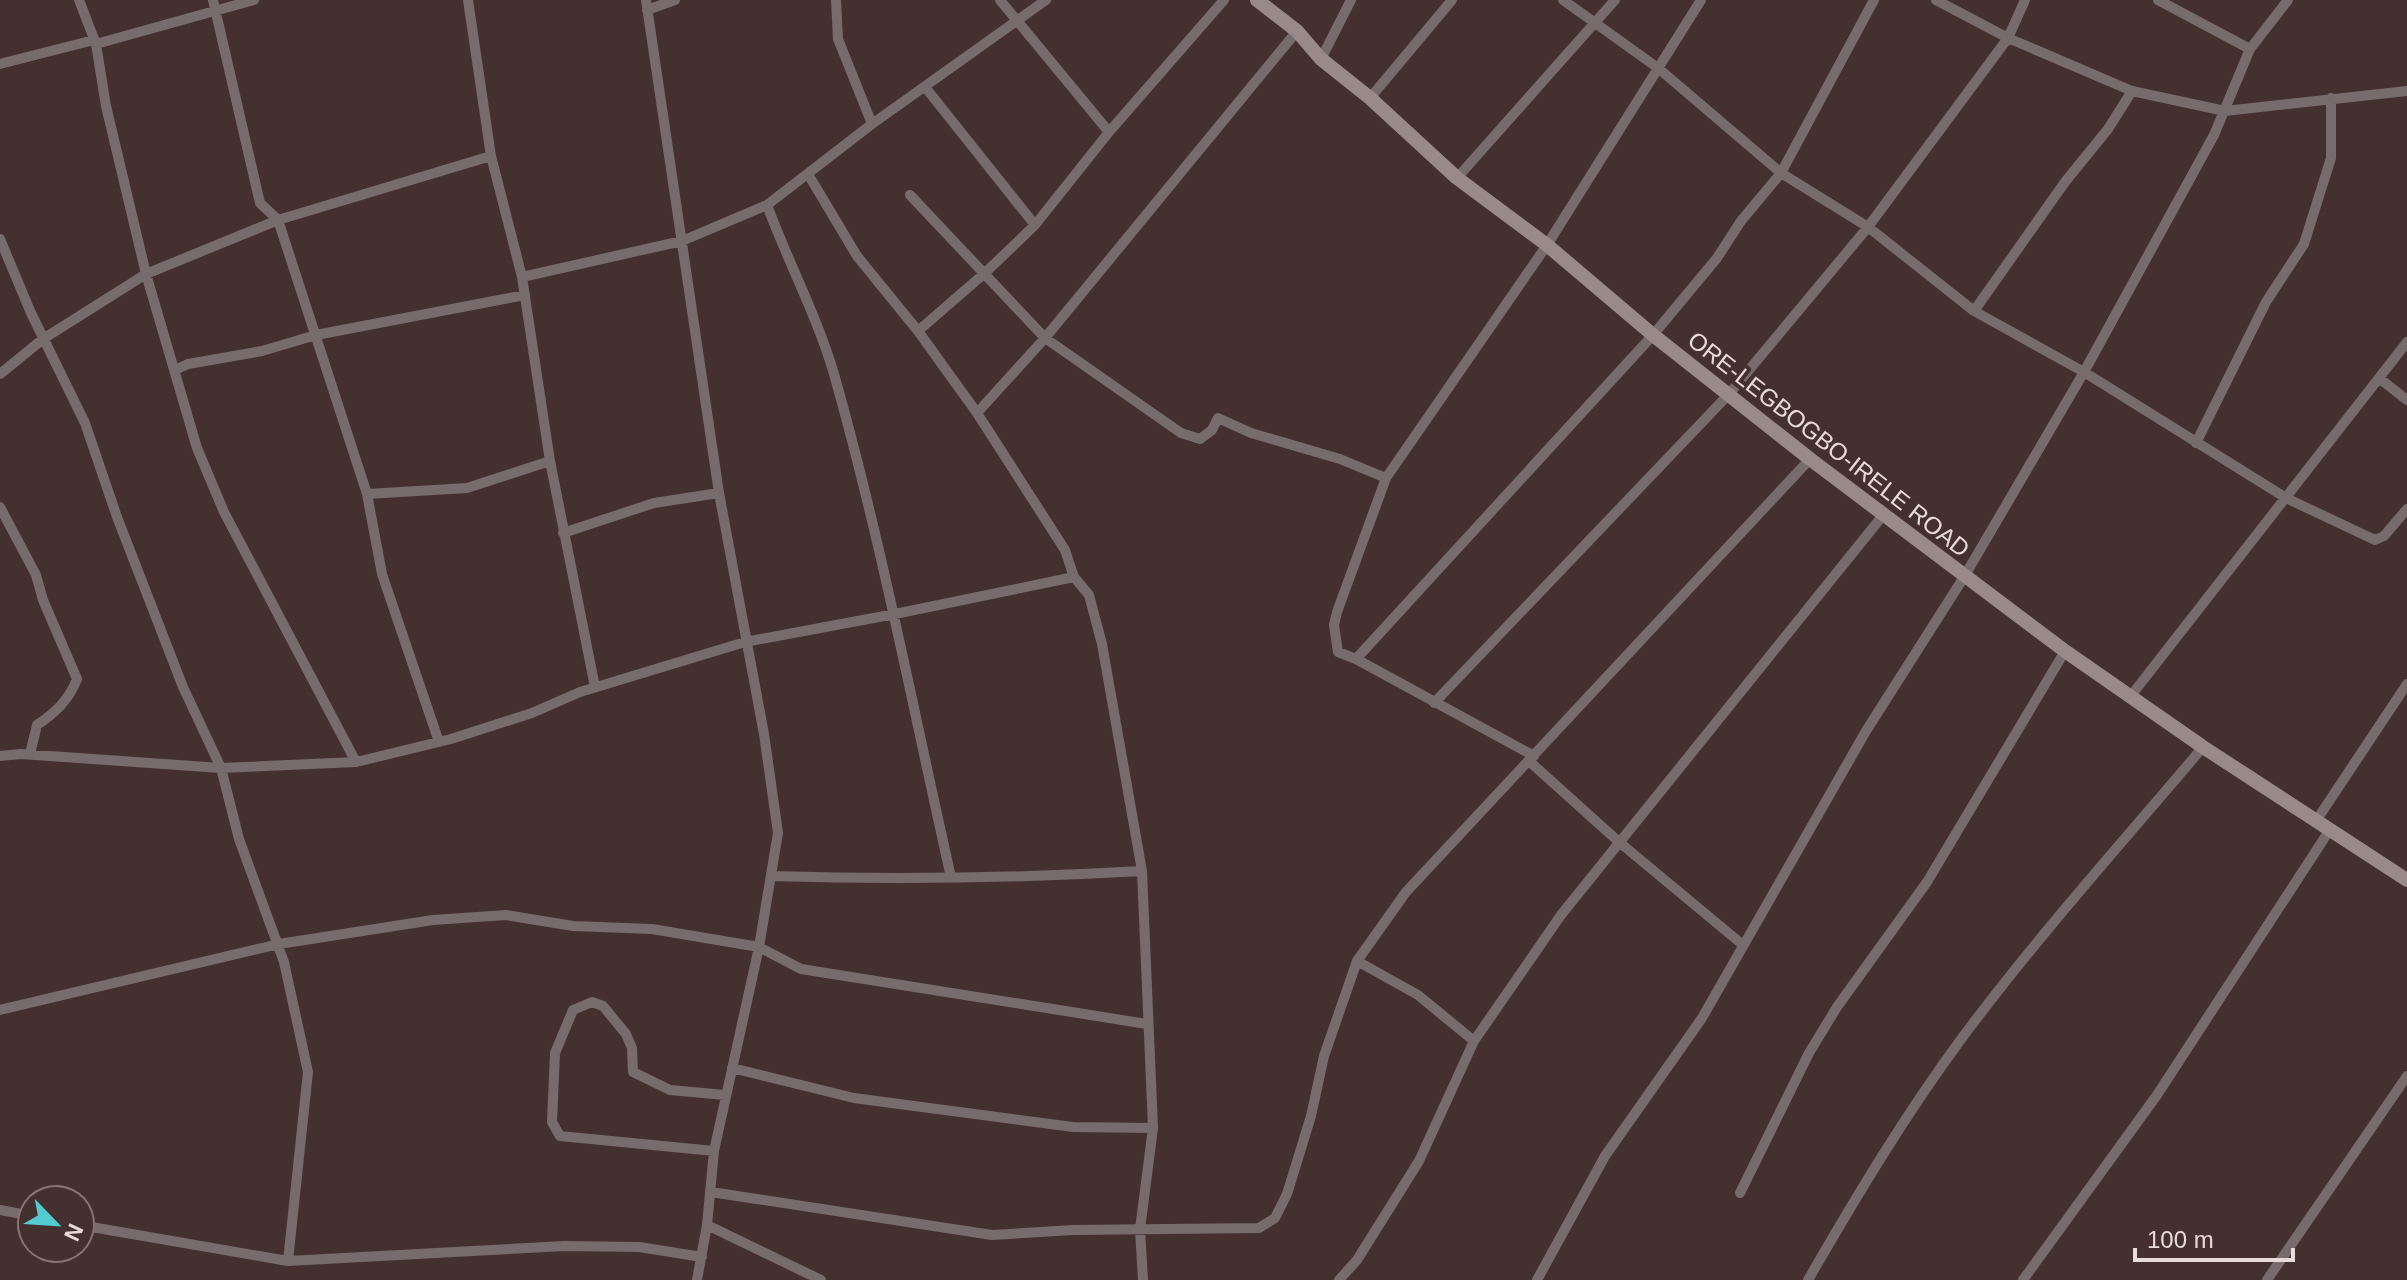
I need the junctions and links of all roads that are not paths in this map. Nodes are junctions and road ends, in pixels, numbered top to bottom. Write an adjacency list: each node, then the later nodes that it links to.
1 (79, 0): 26 (street)
2 (254, 0): 20 (street)
3 (468, 0): 39 (street)
4 (675, 0): 21 (street)
5 (836, 0): 37 (street)
6 (1000, 0): 22 (street)
7 (1046, 0): 22 (street)
8 (1224, 0): 38 (street)
9 (1257, 0): 24 (main road, ORE-LEGBOGBO-IRELE ROAD)
10 (1351, 0): 28 (street)
11 (1452, 0): 34 (street)
12 (1563, 0): 23 (street)
13 (1615, 0): 23 (street)
14 (1701, 0): 30 (street)
15 (1874, 0): 40 (street)
16 (1936, 0): 25 (street)
17 (2025, 0): 25 (street)
18 (2158, 0): 27 (street)
19 (2288, 0): 27 (street)
20 (214, 5): 26 (street); 45 (street)
21 (646, 5): 49 (street)
22 (1015, 21): 31 (street); 38 (street)
23 (1595, 24): 30 (street); 42 (street)
24 (1297, 31): 28 (main road, ORE-LEGBOGBO-IRELE ROAD); 59 (street)
25 (2008, 38): 32 (street); 47 (street)
26 (95, 42): 29 (street); 52 (street)
27 (2250, 49): 36 (street)
28 (1321, 59): 34 (main road, ORE-LEGBOGBO-IRELE ROAD)
29 (0, 64)
30 (1658, 68): 40 (street); 50 (street)
31 (925, 87): 37 (street); 46 (street)
32 (2132, 91): 36 (street); 55 (street)
33 (2407, 91): 35 (street)
34 (1370, 98): 42 (main road, ORE-LEGBOGBO-IRELE ROAD)
35 (2331, 98): 36 (street); 69 (street)
36 (2225, 111): 63 (street)
37 (872, 124): 41 (street)
38 (1109, 132): 46 (street)
39 (491, 156): 45 (street); 53 (street)
40 (1781, 173): 47 (street); 58 (street)
41 (808, 174): 44 (street); 56 (street)
42 (1457, 178): 50 (main road, ORE-LEGBOGBO-IRELE ROAD)
43 (910, 195): 51 (street)
44 (767, 205): 49 (street); 82 (street)
45 (278, 220): 52 (street); 57 (street)
46 (1035, 225): 51 (street)
47 (1868, 227): 55 (street); 66 (street)
48 (0, 239): 60 (street)
49 (682, 241): 53 (street); 73 (street)
50 (1547, 245): 58 (main road, ORE-LEGBOGBO-IRELE ROAD); 72 (street)
51 (986, 272): 56 (street); 59 (street)
52 (146, 274): 60 (street); 62 (street)
53 (522, 277): 54 (street)
54 (525, 295): 57 (street); 71 (street)
55 (1974, 311): 63 (street)
56 (918, 331): 68 (street)
57 (316, 335): 62 (street); 74 (street)
58 (1653, 335): 66 (main road, ORE-LEGBOGBO-IRELE ROAD); 85 (street)
59 (1045, 338): 68 (street); 72 (street)
60 (43, 339): 64 (street); 96 (street)
61 (2407, 342): 65 (street)
62 (175, 370): 95 (street)
63 (2084, 372): 69 (street); 81 (street)
64 (0, 374)
65 (2379, 378): 67 (street); 75 (street)
66 (1729, 394): 70 (main road, ORE-LEGBOGBO-IRELE ROAD); 89 (street)
67 (2407, 400)
68 (977, 413): 80 (street)
69 (2196, 443): 75 (street)
70 (1810, 459): 78 (main road, ORE-LEGBOGBO-IRELE ROAD); 94 (street)
71 (550, 461): 74 (street); 79 (street)
72 (1386, 478): 85 (street)
73 (719, 493): 79 (street); 83 (street)
74 (367, 494): 90 (street)
75 (2286, 498): 77 (street); 88 (street)
76 (0, 507): 92 (street)
77 (2407, 509)
78 (1884, 514): 81 (main road, ORE-LEGBOGBO-IRELE ROAD); 99 (street)
79 (563, 533): 87 (street)
80 (1074, 577): 82 (street); 100 (street)
81 (1964, 577): 84 (main road, ORE-LEGBOGBO-IRELE ROAD); 105 (street)
82 (895, 614): 83 (street); 102 (street)
83 (745, 642): 87 (street); 101 (street)
84 (2065, 651): 88 (main road, ORE-LEGBOGBO-IRELE ROAD); 117 (street)
85 (1356, 659): 89 (street)
86 (2407, 684): 97 (street)
87 (595, 687): 90 (street)
88 (2130, 697): 91 (main road, ORE-LEGBOGBO-IRELE ROAD)
89 (1434, 703): 94 (street)
90 (439, 742): 95 (street)
91 (2203, 747): 97 (main road, ORE-LEGBOGBO-IRELE ROAD); 128 (street)
92 (30, 754): 93 (street); 96 (street)
93 (0, 756)
94 (1531, 758): 99 (street); 107 (street)
95 (356, 762): 96 (street)
96 (221, 768): 104 (street)
97 (2316, 821): 98 (main road, ORE-LEGBOGBO-IRELE ROAD)
98 (2329, 831): 103 (main road, ORE-LEGBOGBO-IRELE ROAD); 129 (street)
99 (1619, 842): 105 (street); 110 (street)
100 (1142, 871): 102 (street); 109 (street)
101 (772, 876): 102 (street); 106 (street)
102 (951, 877)
103 (2407, 880)
104 (279, 944): 106 (street); 108 (street); 122 (street)
105 (1743, 945): 127 (street)
106 (759, 947): 109 (street); 111 (street)
107 (1357, 961): 110 (street); 120 (street)
108 (0, 1010)
109 (1147, 1024): 114 (street)
110 (1474, 1041): 126 (street)
111 (732, 1068): 113 (street); 114 (street)
112 (2407, 1076): 130 (street)
113 (725, 1095): 115 (street); 115 (street)
114 (1153, 1128): 120 (street)
115 (714, 1151): 116 (street)
116 (711, 1192): 118 (street); 120 (street)
117 (1740, 1193)
118 (707, 1225): 121 (street); 124 (street)
119 (96, 1228): 122 (street)
120 (1140, 1229): 125 (street)
121 (702, 1257): 122 (street); 123 (street)
122 (288, 1261)
123 (697, 1280)
124 (821, 1280)
125 (1143, 1280)
126 (1339, 1280)
127 (1537, 1280)
128 (1808, 1280)
129 (2023, 1280)
130 (2267, 1280)

